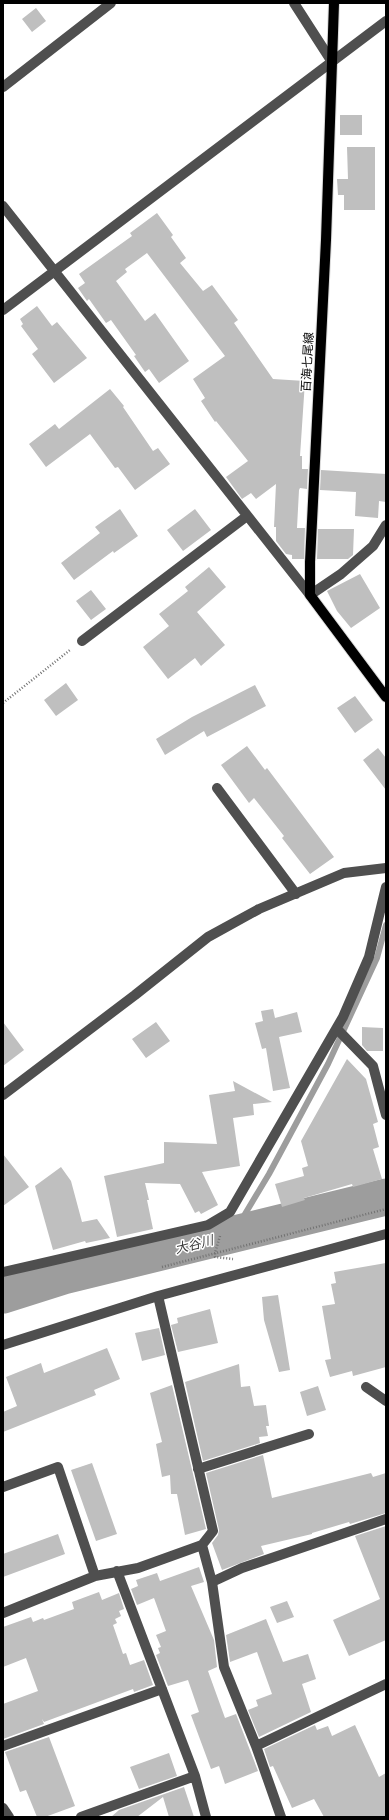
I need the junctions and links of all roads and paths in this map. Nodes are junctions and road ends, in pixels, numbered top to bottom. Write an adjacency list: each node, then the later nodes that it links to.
1 (111, 3): 6 (street)
2 (294, 3): 5 (street)
3 (334, 3): 5 (main road, 百海七尾線)
4 (386, 21): 5 (street)
5 (332, 62): 8 (street); 12 (main road, 百海七尾線)
6 (3, 87)
7 (3, 206): 8 (street)
8 (53, 271): 9 (street); 10 (street)
9 (3, 310)
10 (247, 516): 12 (street); 13 (street)
11 (386, 525): 12 (street)
12 (310, 595): 14 (main road)
13 (82, 641): 15 (path)
14 (386, 698)
15 (3, 703)
16 (217, 788): 19 (street)
17 (386, 868): 19 (street)
18 (386, 887): 20 (street)
19 (296, 894): 21 (street)
20 (336, 1029): 22 (street); 28 (street)
21 (3, 1095)
22 (386, 1115)
23 (386, 1209): 25 (path)
24 (386, 1234): 29 (street)
25 (215, 1253): 26 (path); 27 (path)
26 (237, 1259)
27 (162, 1267)
28 (3, 1272)
29 (158, 1296): 30 (street); 34 (street)
30 (3, 1345)
31 (366, 1386): 32 (street)
32 (386, 1401)
33 (309, 1434): 34 (street)
34 (198, 1469): 37 (street)
35 (3, 1487): 39 (street)
36 (386, 1519): 40 (street)
37 (202, 1545): 38 (street); 40 (street)
38 (117, 1571): 39 (street); 43 (street)
39 (95, 1576): 41 (street)
40 (212, 1582): 45 (street)
41 (3, 1613)
42 (386, 1684): 45 (street)
43 (162, 1689): 44 (street); 46 (street)
44 (3, 1746)
45 (256, 1746): 52 (street)
46 (195, 1776): 48 (street); 51 (street)
47 (3, 1808): 49 (street)
48 (95, 1815): 50 (street)
49 (9, 1817)
50 (81, 1817)
51 (206, 1817)
52 (281, 1817)

